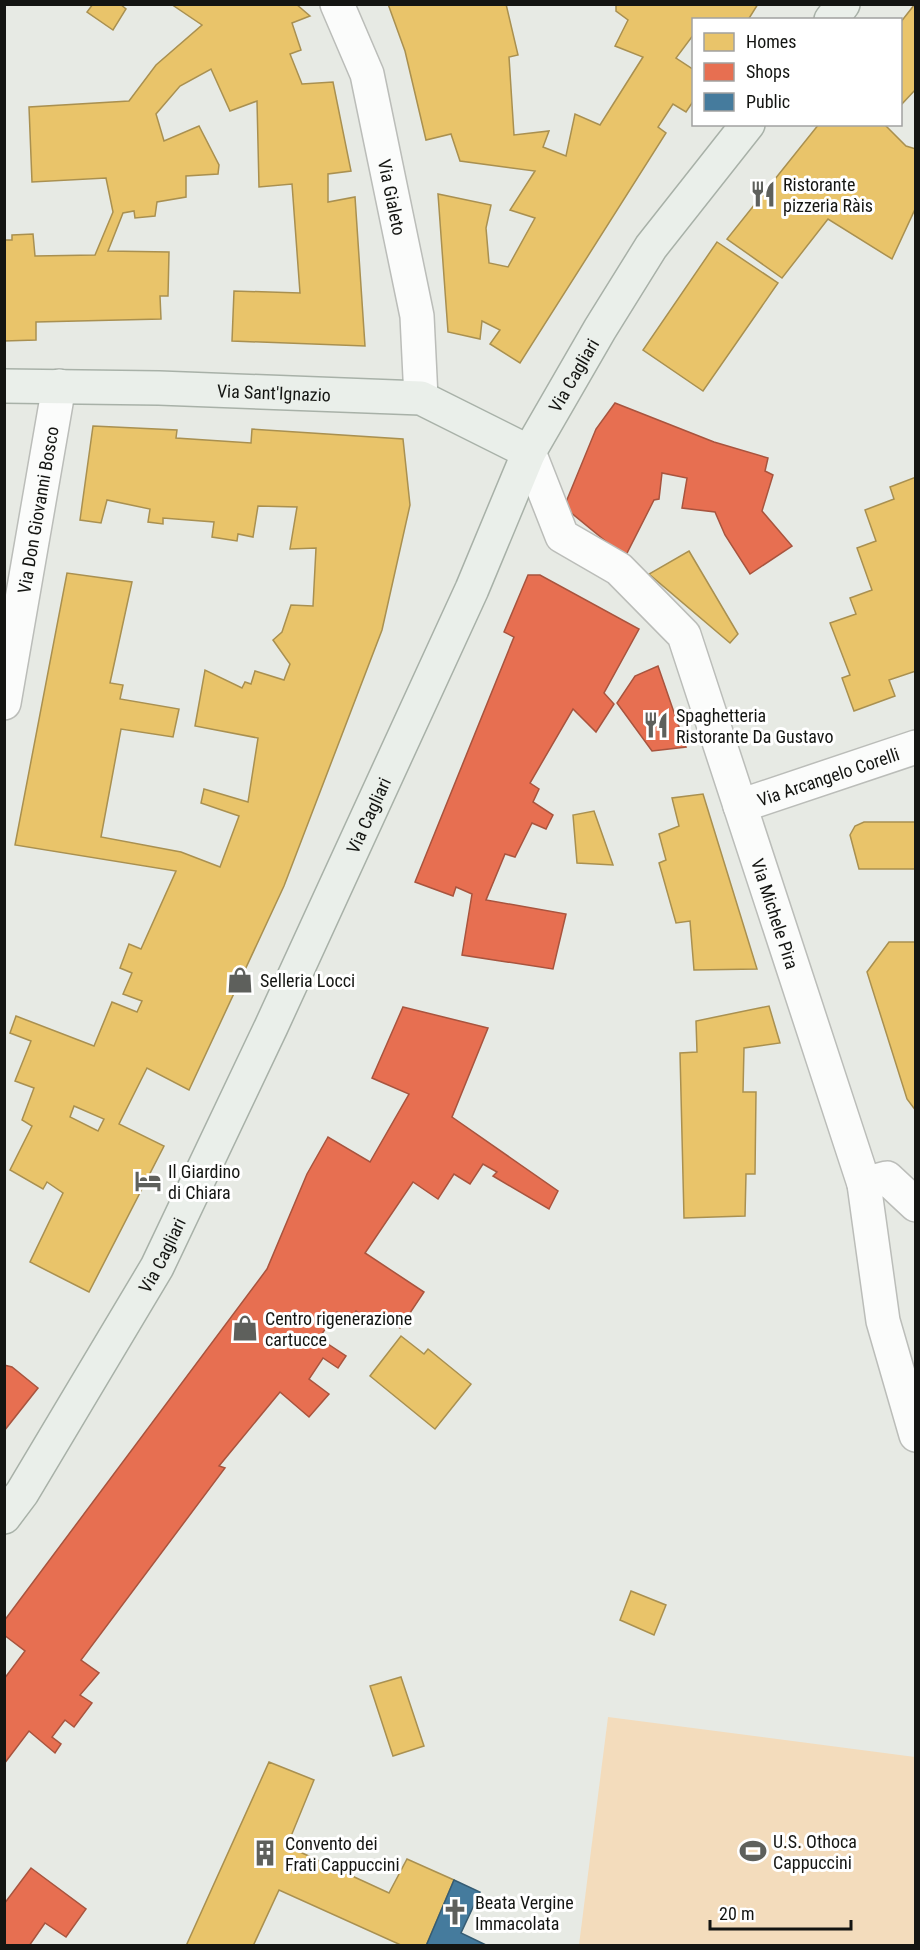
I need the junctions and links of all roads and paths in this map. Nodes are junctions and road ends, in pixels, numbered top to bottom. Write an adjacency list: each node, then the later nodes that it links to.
1 (337, 4): 7 (street, Via Gialeto)
2 (843, 4): 3 (main road)
3 (832, 18)
4 (746, 126): 8 (main road, Via Cagliari)
5 (58, 386): 6 (main road, Via Sant'Ignazio); 7 (main road, Via Sant'Ignazio); 9 (street, Via Don Giovanni Bosco)
6 (4, 387)
7 (421, 398): 8 (main road, Via Sant'Ignazio)
8 (529, 452): 11 (street, Via Michele Pira); 15 (main road, Via Cagliari)
9 (4, 703)
10 (915, 747): 11 (street, Via Arcangelo Corelli)
11 (740, 806): 12 (street, Via Michele Pira)
12 (864, 1184): 13 (street); 14 (street, Via Michele Pira)
13 (915, 1205)
14 (915, 1435)
15 (4, 1517)

